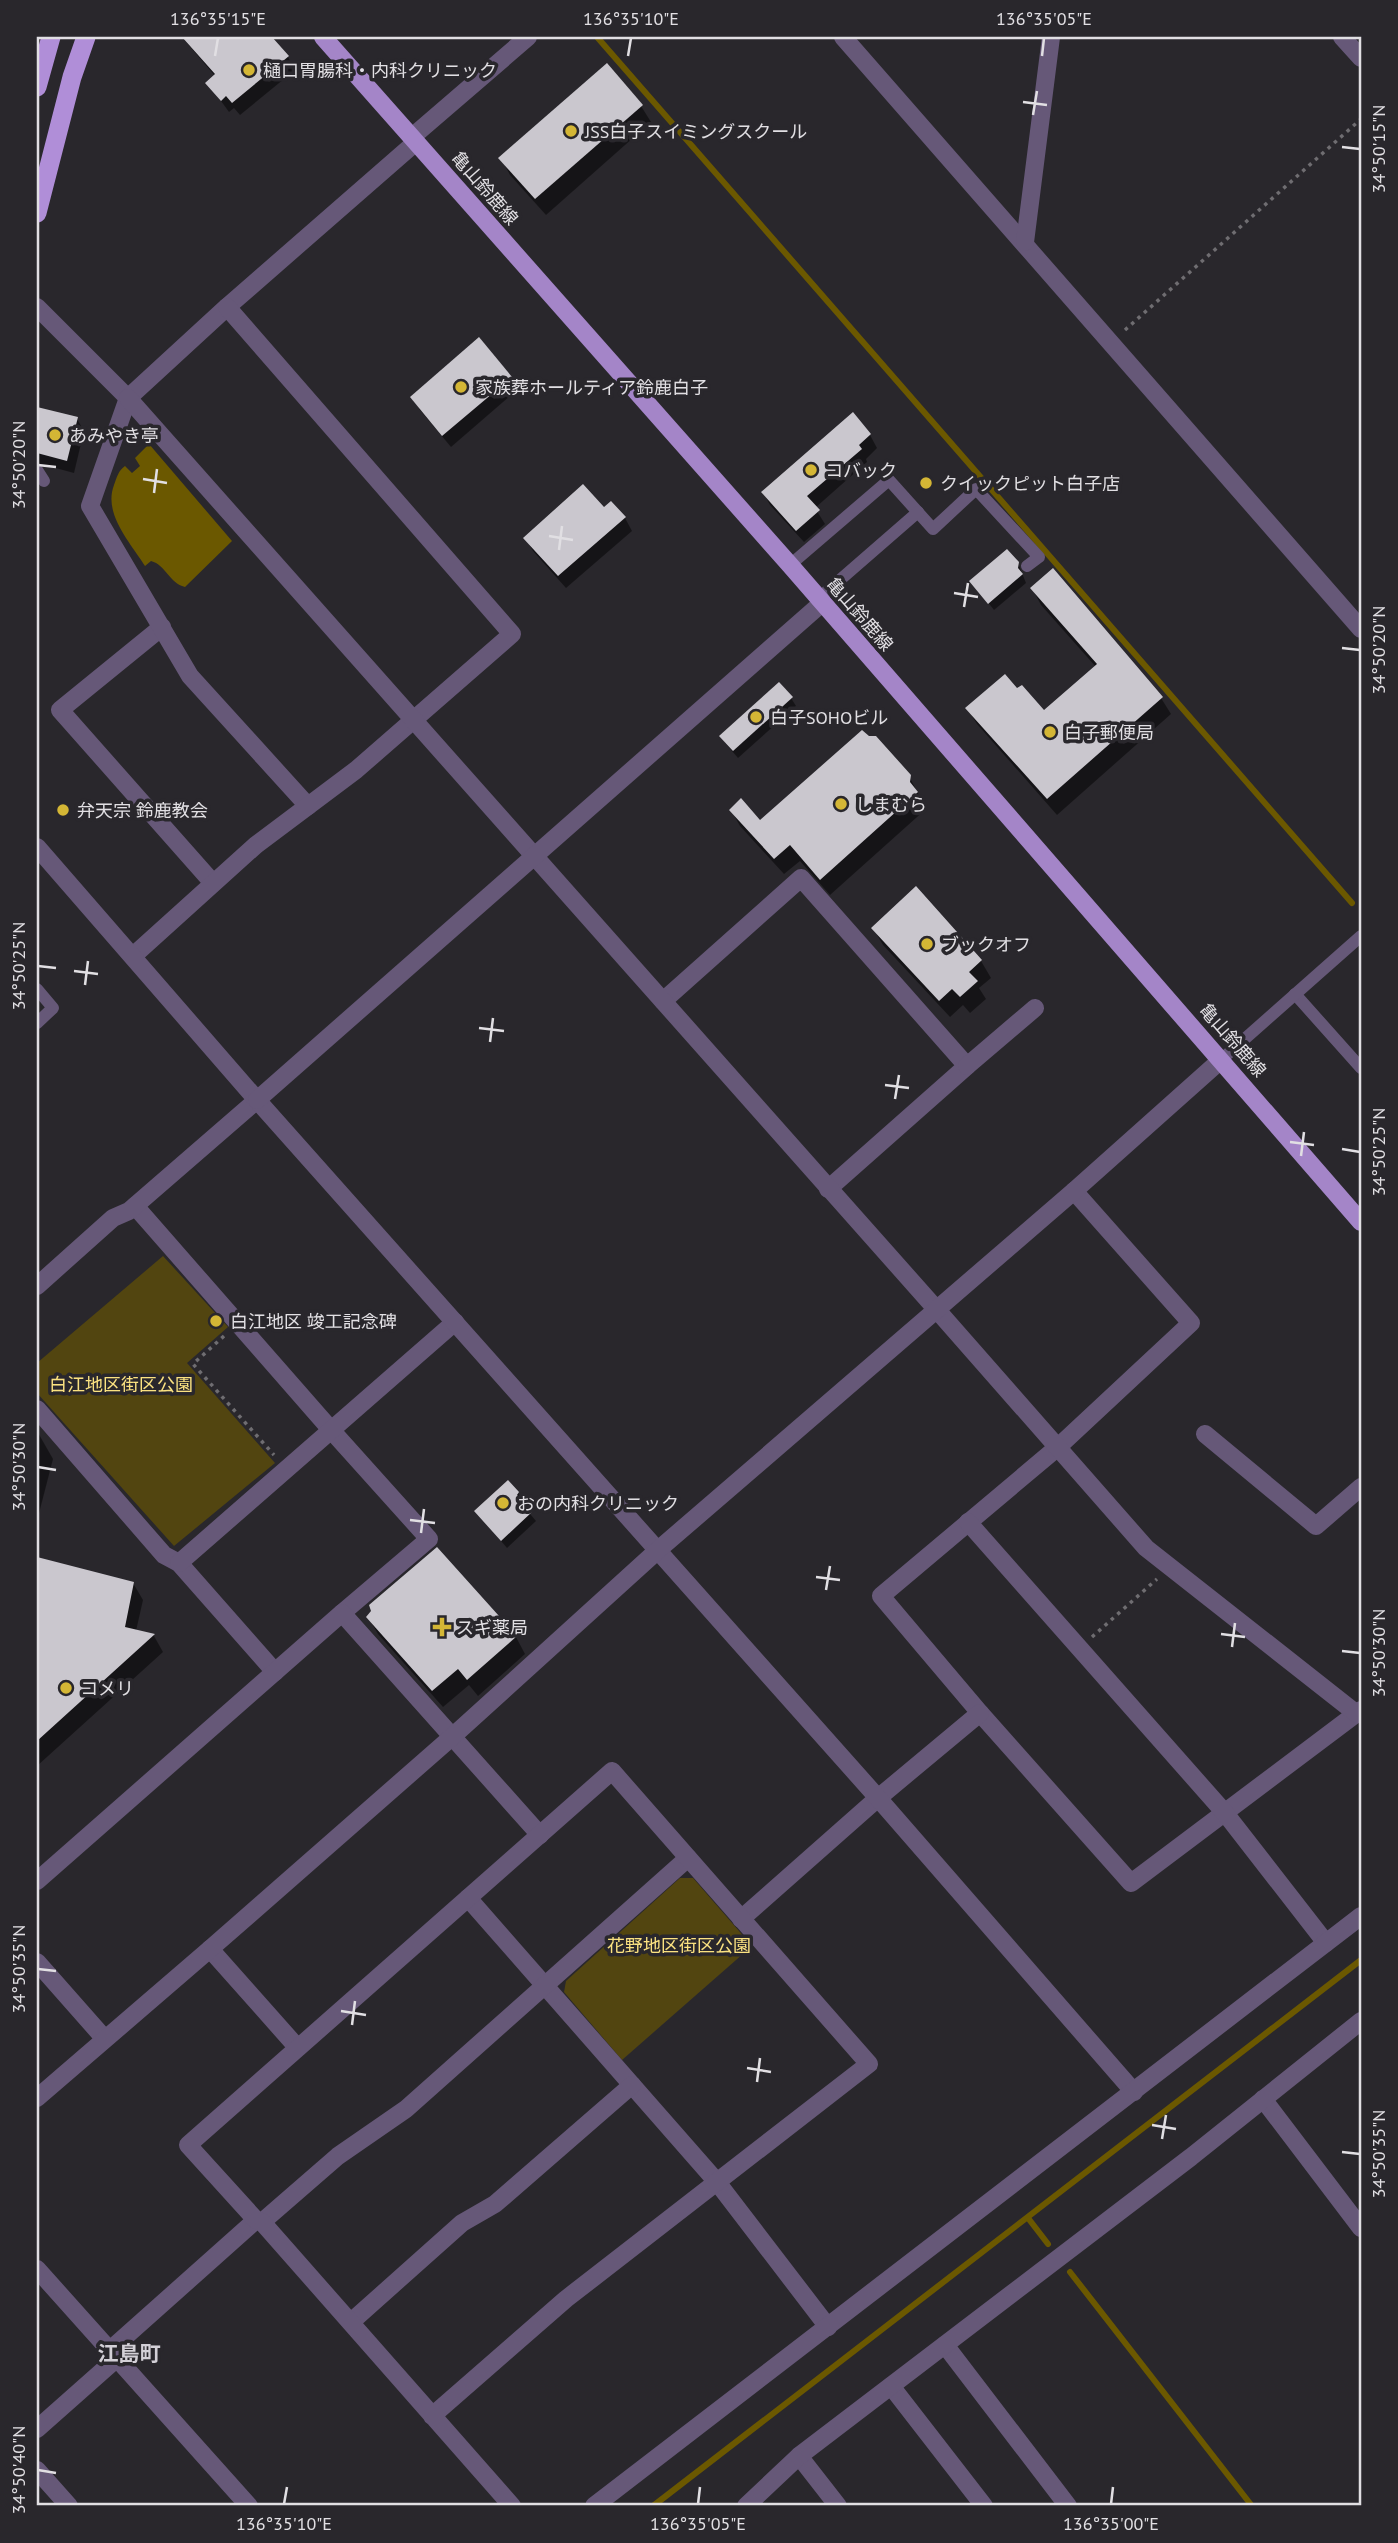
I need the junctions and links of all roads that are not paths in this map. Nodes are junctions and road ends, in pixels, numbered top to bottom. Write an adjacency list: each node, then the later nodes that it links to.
1 (51, 37): 9 (highway)
2 (86, 37): 11 (highway)
3 (323, 37): 10 (main road, 亀山鈴鹿線)
4 (528, 37): 10 (street)
5 (843, 37): 12 (street)
6 (1051, 37): 12 (street)
7 (1342, 37): 8 (street)
8 (1361, 58)
9 (37, 88)
10 (414, 140): 14 (street); 21 (main road, 亀山鈴鹿線)
11 (37, 213)
12 (1025, 242): 25 (street)
13 (37, 307): 15 (street)
14 (227, 307): 15 (street); 26 (street)
15 (128, 398): 24 (street); 26 (street)
16 (37, 470): 17 (lane)
17 (44, 481)
18 (972, 491): 19 (lane); 20 (lane); 22 (lane)
19 (918, 512): 21 (lane); 23 (lane)
20 (1018, 552)
21 (790, 565): 23 (main road, 亀山鈴鹿線)
22 (1027, 566)
23 (820, 601): 29 (street); 38 (main road, 亀山鈴鹿線)
24 (162, 627): 27 (street); 30 (street)
25 (1361, 629)
26 (414, 720): 27 (street); 29 (street)
27 (308, 806): 30 (street)
28 (37, 847): 32 (street)
29 (535, 854): 35 (street); 41 (street)
30 (214, 883): 32 (street)
31 (1361, 936): 34 (lane)
32 (133, 956): 41 (street)
33 (37, 989): 37 (lane)
34 (1295, 994): 38 (lane); 40 (lane)
35 (663, 1001): 39 (street); 42 (street)
36 (1035, 1008): 39 (street)
37 (37, 1023)
38 (1222, 1059): 43 (street); 45 (main road, 亀山鈴鹿線)
39 (967, 1066): 42 (street)
40 (1361, 1068)
41 (257, 1100): 44 (street); 48 (street)
42 (828, 1189): 47 (street)
43 (1074, 1191): 47 (street); 52 (street)
44 (135, 1206): 46 (street); 50 (street)
45 (1361, 1222)
46 (37, 1286)
47 (937, 1310): 52 (street); 55 (street)
48 (455, 1322): 50 (street); 55 (street)
49 (37, 1409): 56 (street)
50 (332, 1432): 56 (street); 57 (street)
51 (1205, 1434): 53 (street)
52 (1058, 1447): 54 (street); 59 (street)
53 (1361, 1487)
54 (968, 1522): 60 (street); 63 (street)
55 (657, 1550): 61 (street); 62 (street)
56 (179, 1563): 58 (street)
57 (342, 1613): 58 (street); 61 (street)
58 (275, 1672): 66 (street)
59 (1359, 1712): 63 (street)
60 (980, 1713): 62 (street); 63 (street)
61 (453, 1736): 64 (street); 71 (street)
62 (878, 1798): 69 (street); 78 (street)
63 (1225, 1813): 70 (street)
64 (540, 1835): 65 (street); 67 (street)
65 (688, 1858): 69 (street); 73 (street)
66 (37, 1881)
67 (468, 1898): 73 (street); 76 (street)
68 (1361, 1916): 70 (street)
69 (741, 1919): 81 (street)
70 (1326, 1943): 78 (street)
71 (210, 1949): 75 (street); 76 (street)
72 (37, 1962): 75 (street)
73 (546, 1984): 77 (street); 82 (street)
74 (1361, 2021): 80 (street)
75 (104, 2038): 79 (street)
76 (297, 2048): 82 (street)
77 (632, 2085): 81 (street); 85 (street)
78 (1134, 2091): 86 (street)
79 (37, 2098)
80 (1263, 2099): 83 (street); 87 (street)
81 (717, 2182): 86 (street); 90 (street)
82 (259, 2221): 85 (street); 88 (street)
83 (1361, 2228)
84 (39, 2274): 88 (street)
85 (351, 2322): 90 (street)
86 (828, 2327): 97 (street)
87 (945, 2345): 89 (street); 101 (street)
88 (113, 2355): 91 (street); 95 (street)
89 (891, 2386): 92 (street); 100 (street)
90 (432, 2416): 96 (street)
91 (37, 2429)
92 (799, 2456): 98 (street); 99 (street)
93 (37, 2470): 94 (street)
94 (69, 2506)
95 (249, 2506)
96 (512, 2506)
97 (594, 2506)
98 (746, 2506)
99 (838, 2506)
100 (984, 2506)
101 (1068, 2506)

